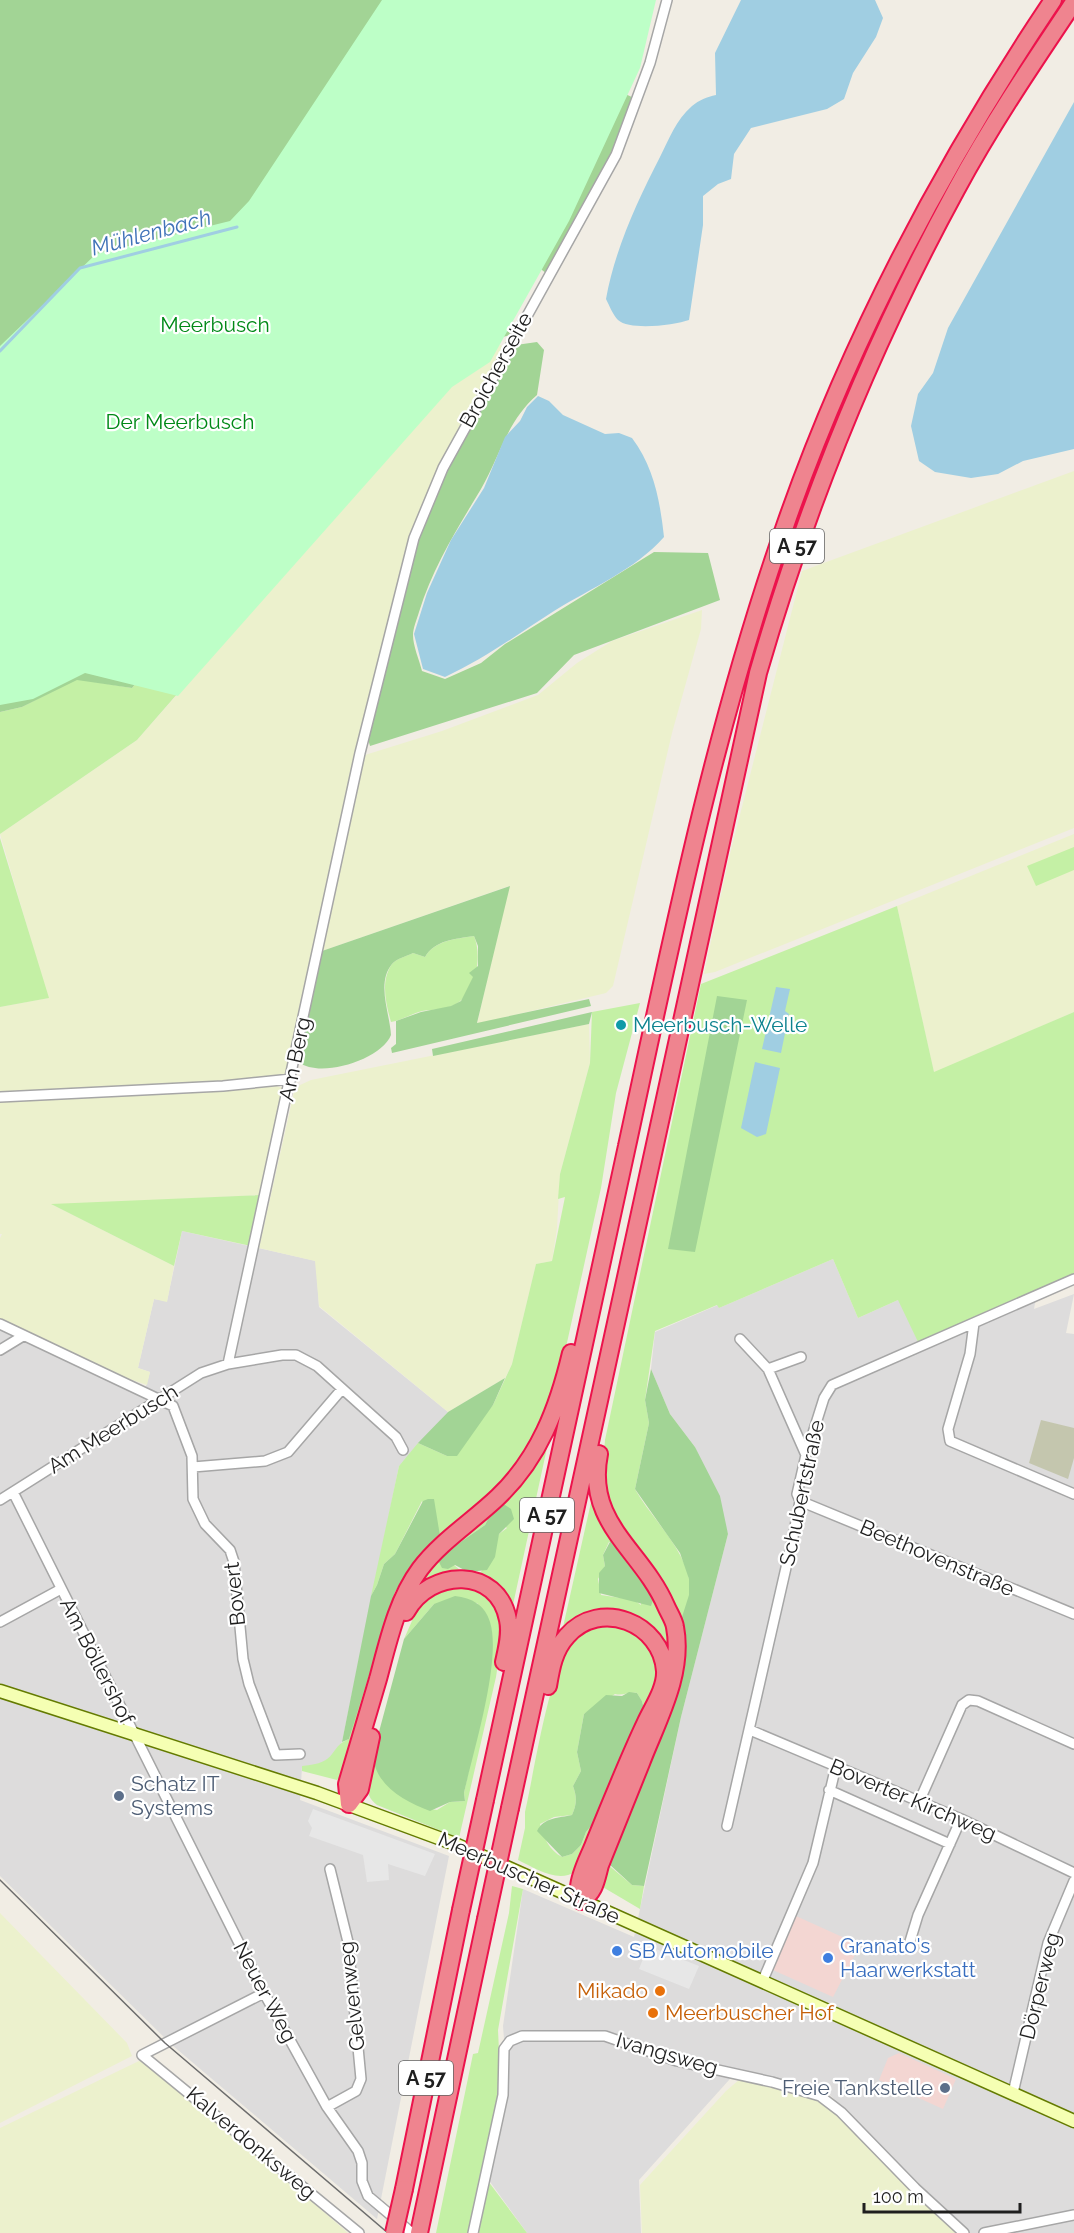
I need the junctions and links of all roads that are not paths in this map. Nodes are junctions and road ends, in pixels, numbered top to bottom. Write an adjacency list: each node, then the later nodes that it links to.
1 (667, 0): 4 (street, Broicherseite)
2 (1053, 0): 8 (highway, A 57)
3 (1074, 2): 14 (highway, A 57)
4 (360, 753): 5 (street, Am Berg)
5 (291, 1079): 6 (street); 16 (street, Am Berg)
6 (0, 1097)
7 (1074, 1279): 9 (street, Schubertstraße)
8 (592, 1308): 31 (highway, A 57); 40 (highway)
9 (974, 1323): 21 (street, Schubertstraße); 24 (street)
10 (0, 1324): 11 (street, Bovert)
11 (23, 1336): 13 (street); 19 (street, Bovert)
12 (740, 1339): 17 (street)
13 (0, 1350)
14 (611, 1351): 34 (highway, A 57); 47 (highway)
15 (801, 1357): 17 (street)
16 (228, 1364): 18 (street, Am Meerbusch); 19 (street, Am Meerbusch)
17 (768, 1370): 21 (street)
18 (342, 1389): 20 (street, Am Meerbusch); 22 (street)
19 (160, 1399): 22 (street, Bovert); 23 (street, Am Meerbusch)
20 (403, 1450)
21 (806, 1455): 26 (street, Schubertstraße)
22 (193, 1467): 36 (street, Bovert)
23 (13, 1492): 25 (street, Am Meerbusch); 27 (street, Am Böllershof)
24 (1074, 1494)
25 (0, 1500)
26 (800, 1501): 28 (street, Beethovenstraße); 32 (street, Schubertstraße)
27 (61, 1589): 29 (street, Am Böllershof); 33 (street, Am Böllershof)
28 (1074, 1614)
29 (0, 1622)
30 (0, 1691): 33 (main road, Meerbuscher Straße)
31 (502, 1722): 40 (highway); 56 (highway, A 57, bridge)
32 (750, 1730): 37 (street, Boverter Kirchweg); 42 (street, Schubertstraße)
33 (134, 1734): 40 (main road, Meerbuscher Straße); 50 (street, Neuer Weg)
34 (525, 1737): 47 (highway); 58 (highway, A 57, bridge)
35 (1074, 1744): 39 (street)
36 (300, 1754)
37 (836, 1766): 38 (street); 39 (street, Boverter Kirchweg)
38 (830, 1790): 43 (street); 49 (street)
39 (919, 1802): 41 (street, Boverter Kirchweg)
40 (349, 1804): 47 (main road, Meerbuscher Straße)
41 (961, 1819): 43 (street); 45 (street, Boverter Kirchweg)
42 (727, 1826)
43 (950, 1844): 48 (street)
44 (330, 1869): 52 (street, Gelvenweg)
45 (1074, 1873)
46 (1074, 1881): 51 (street, Dörperweg)
47 (581, 1901): 49 (main road, Meerbuscher Straße)
48 (908, 1948)
49 (763, 1980): 51 (main road, Meerbuscher Straße)
50 (264, 1993): 52 (street, Neuer Weg); 55 (street, Kalverdonksweg)
51 (1013, 2093): 53 (main road, Meerbuscher Straße)
52 (327, 2107): 57 (street, Neuer Weg)
53 (1074, 2121)
54 (1074, 2215): 61 (street)
55 (359, 2233)
56 (394, 2233)
57 (412, 2233)
58 (418, 2233)
59 (473, 2233): 60 (street, Ivangsweg)
60 (964, 2233)
61 (984, 2233)

